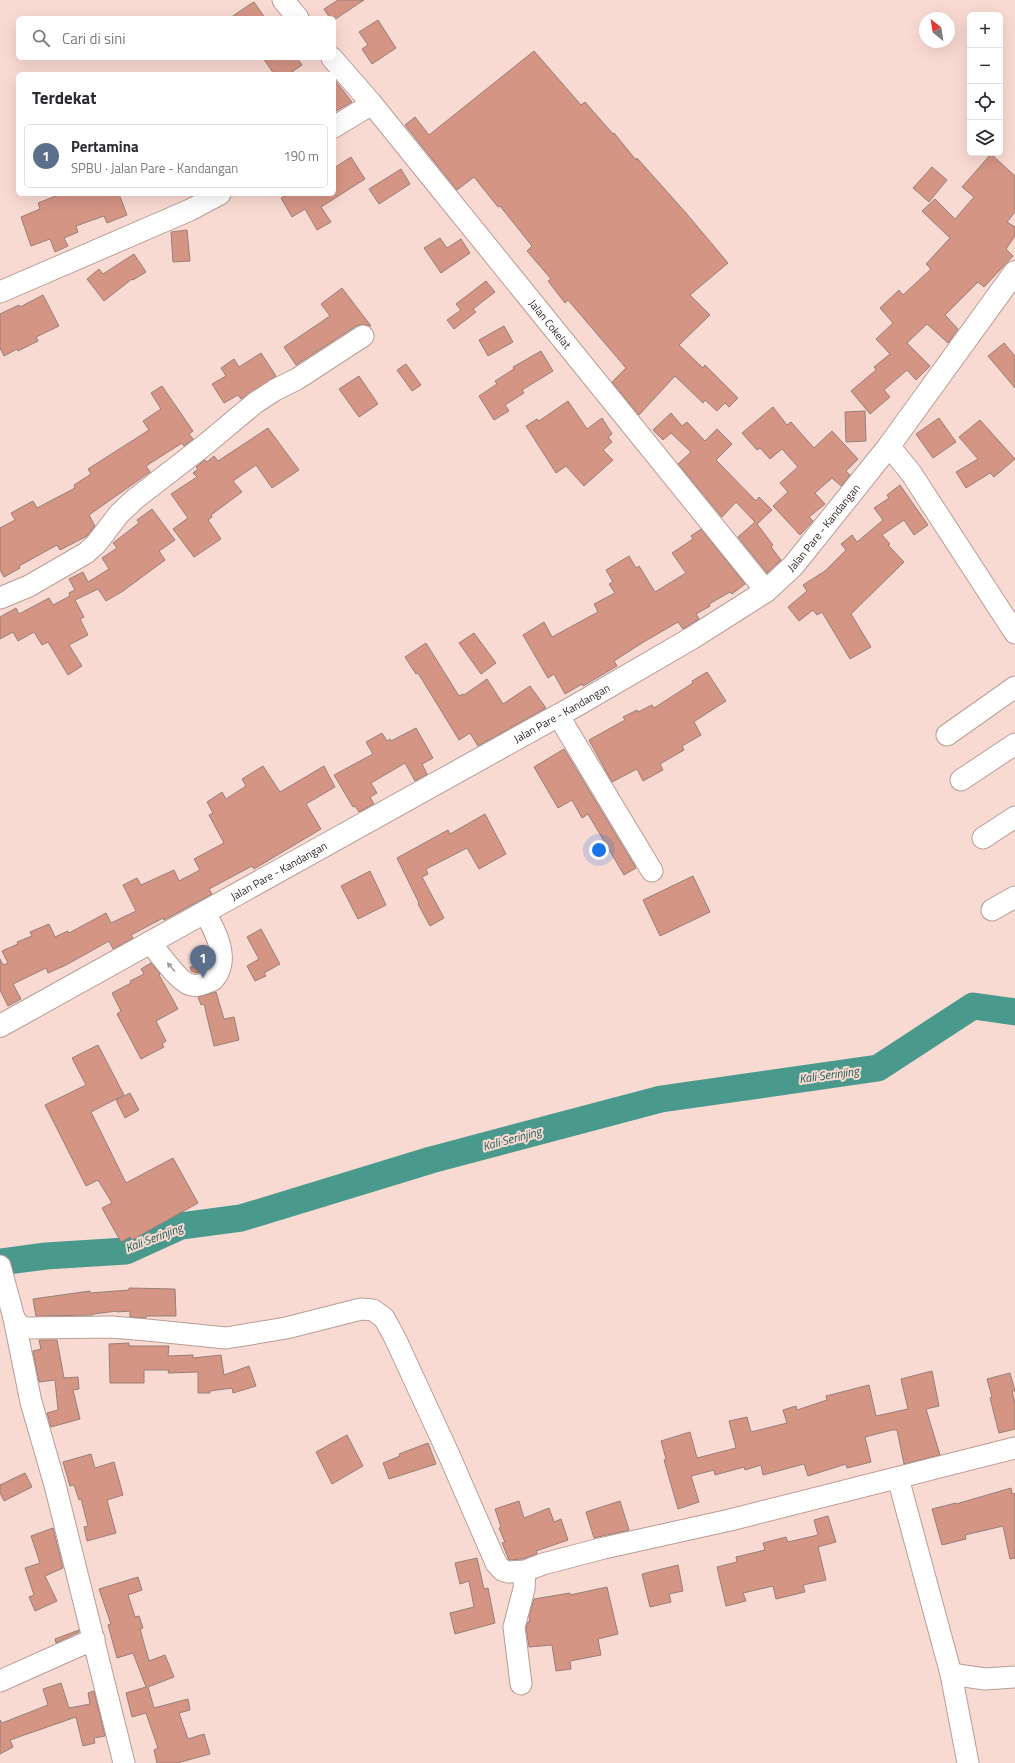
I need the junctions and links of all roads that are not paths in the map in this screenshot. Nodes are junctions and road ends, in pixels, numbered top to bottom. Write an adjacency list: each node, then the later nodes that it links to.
1 (334, 60): 2 (street, Jalan Cokelat)
2 (372, 104): 3 (street); 9 (street, Jalan Cokelat)
3 (336, 126)
4 (216, 196): 6 (street)
5 (1015, 272): 8 (main road, Jalan Pare - Kandangan)
6 (0, 292)
7 (363, 336): 10 (street)
8 (889, 446): 9 (main road, Jalan Pare - Kandangan); 11 (street)
9 (766, 591): 13 (main road, Jalan Pare - Kandangan)
10 (0, 598)
11 (1015, 633)
12 (1015, 687): 14 (street)
13 (558, 715): 19 (street); 22 (main road, Jalan Pare - Kandangan)
14 (947, 735)
15 (1015, 744): 16 (street)
16 (961, 780)
17 (1015, 817): 18 (street)
18 (983, 838)
19 (652, 871)
20 (1015, 897): 21 (street)
21 (992, 910)
22 (204, 912): 23 (main road, Jalan Pare - Kandangan); 23 (street, one-way to 23)
23 (150, 942): 24 (main road, Jalan Pare - Kandangan)
24 (0, 1026)
25 (1, 1271): 26 (street)
26 (14, 1318): 29 (street); 30 (street)
27 (1015, 1448): 28 (street)
28 (898, 1478): 29 (street); 31 (street)
29 (526, 1572): 34 (street)
30 (94, 1640): 33 (street); 35 (street)
31 (951, 1674): 32 (street); 36 (street)
32 (1015, 1677)
33 (0, 1681)
34 (521, 1684)
35 (124, 1763)
36 (968, 1763)

